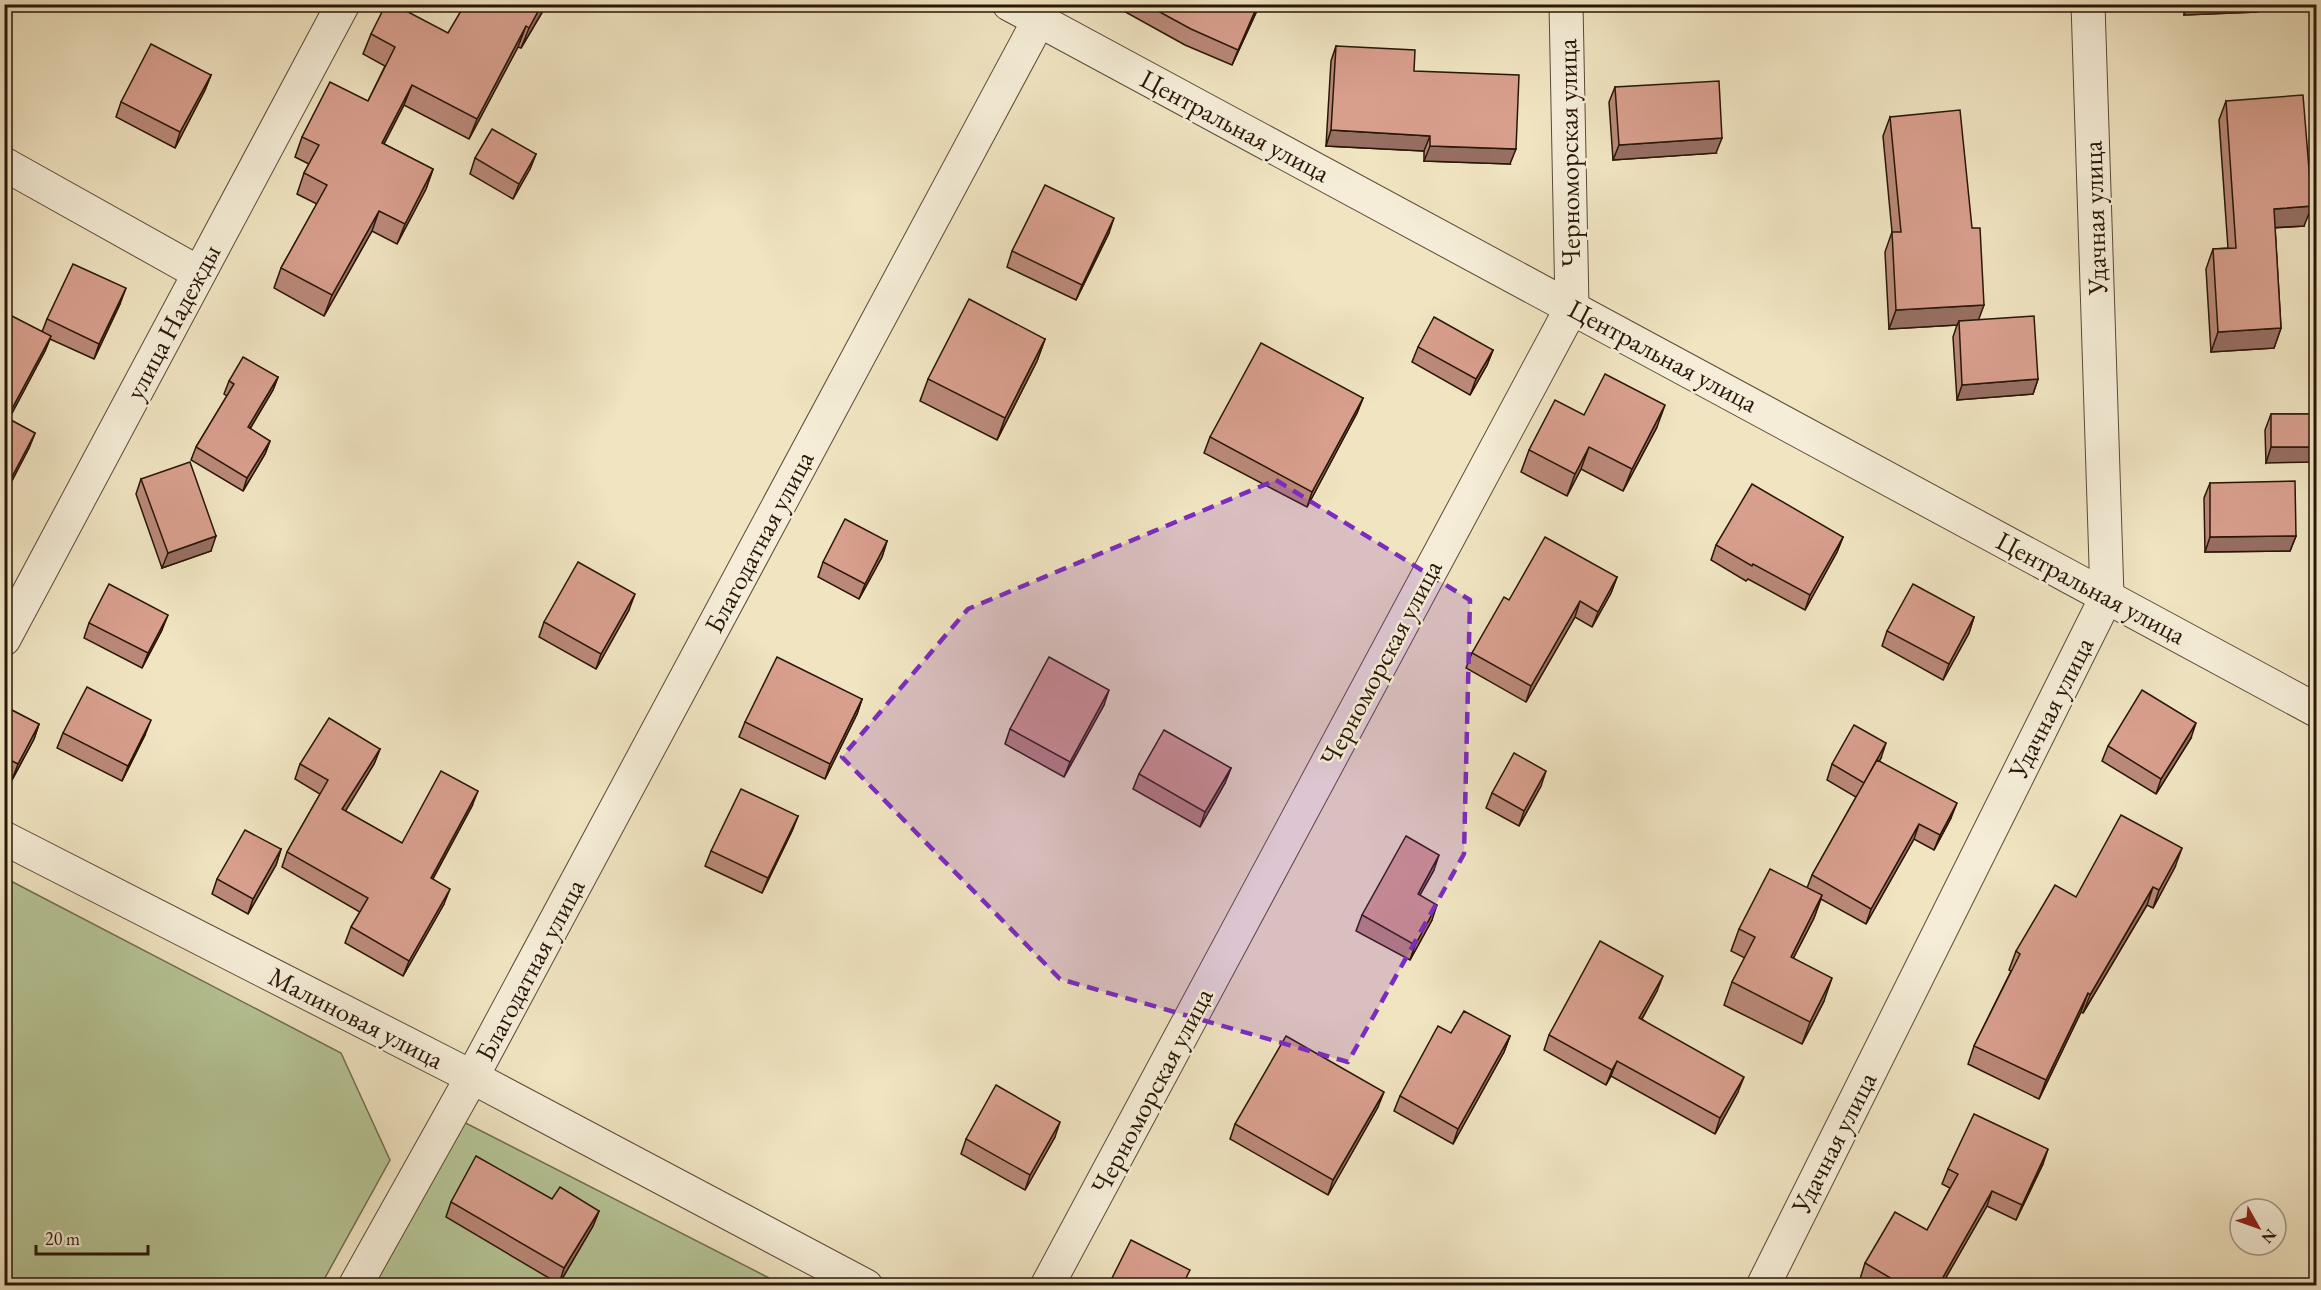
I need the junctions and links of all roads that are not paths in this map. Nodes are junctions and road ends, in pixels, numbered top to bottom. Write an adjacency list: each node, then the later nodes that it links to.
1 (343, 4): 7 (street, улица Надежды)
2 (1009, 4): 5 (street, Центральная улица)
3 (1566, 4): 8 (street, Черноморская улица)
4 (2088, 4): 9 (street, Удачная улица)
5 (1039, 12): 8 (street, Центральная улица); 13 (street, Благодатная улица)
6 (4, 164): 7 (street)
7 (199, 273): 10 (street, улица Надежды)
8 (1572, 307): 9 (street, Центральная улица); 16 (street, Черноморская улица)
9 (2107, 596): 11 (street, Центральная улица); 17 (street, Удачная улица)
10 (4, 639)
11 (2316, 711)
12 (4, 838): 13 (street, Малиновая улица)
13 (472, 1077): 14 (street, Благодатная улица); 15 (street, Малиновая улица)
14 (355, 1286)
15 (866, 1286)
16 (1047, 1286)
17 (1763, 1286)

